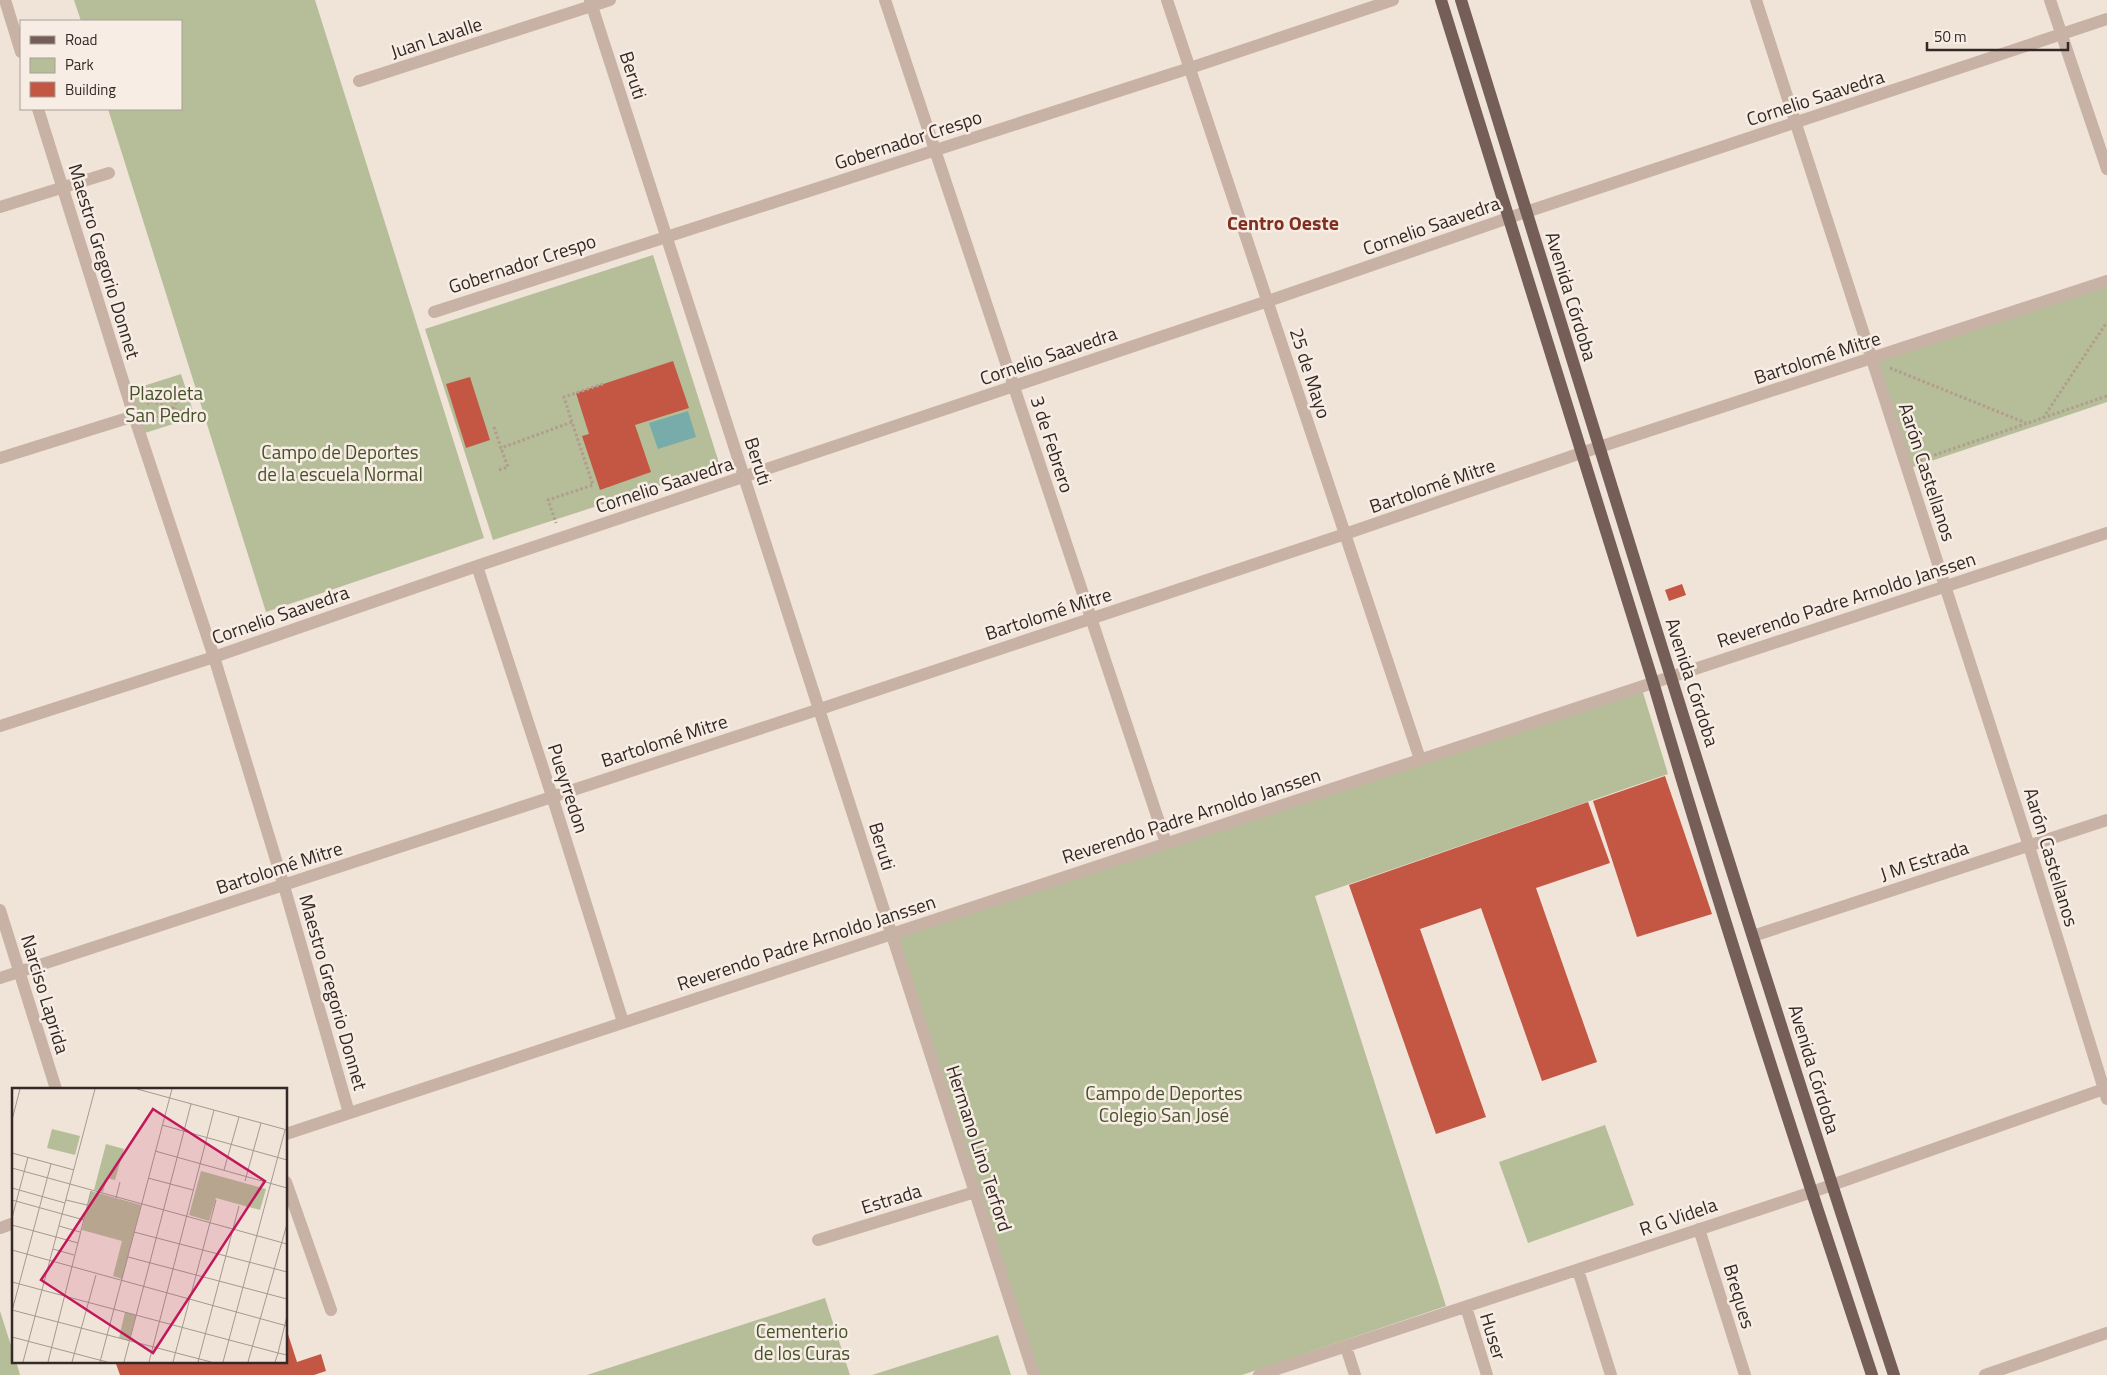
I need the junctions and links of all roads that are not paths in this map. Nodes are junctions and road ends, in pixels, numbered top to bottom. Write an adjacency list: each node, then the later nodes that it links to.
1 (6, 0): 13 (street)
2 (610, 0): 10 (street, Juan Lavalle)
3 (884, 0): 18 (street, 3 de Febrero)
4 (1167, 0): 14 (street, 25 de Mayo)
5 (1392, 0): 14 (street, Gobernador Crespo)
6 (1441, 0): 24 (main road, Avenida Córdoba)
7 (1461, 0): 23 (main road, Avenida Córdoba)
8 (1756, 0): 17 (street, Aarón Castellanos)
9 (2050, 0): 12 (street)
10 (591, 3): 15 (street, Juan Lavalle); 25 (street, Beruti)
11 (2107, 19): 12 (street, Cornelio Saavedra)
12 (2061, 34): 17 (street, Cornelio Saavedra); 19 (street)
13 (20, 49)
14 (1190, 68): 18 (street, Gobernador Crespo); 27 (street, 25 de Mayo)
15 (359, 81)
16 (38, 110): 21 (street, Maestro Gregorio Donnet)
17 (1796, 124): 23 (street, Cornelio Saavedra); 29 (street, Aarón Castellanos)
18 (935, 150): 25 (street, Gobernador Crespo); 30 (street, 3 de Febrero)
19 (2107, 169)
20 (109, 173): 21 (street)
21 (62, 187): 22 (street); 31 (street, Maestro Gregorio Donnet)
22 (0, 207)
23 (1526, 212): 24 (street, Cornelio Saavedra); 32 (main road, Avenida Córdoba)
24 (1509, 218): 27 (street, Cornelio Saavedra); 33 (main road, Avenida Córdoba)
25 (667, 236): 28 (street, Gobernador Crespo); 35 (street, Beruti)
26 (2107, 281): 29 (street, Bartolomé Mitre)
27 (1268, 301): 30 (street, Cornelio Saavedra); 37 (street, 25 de Mayo)
28 (434, 312)
29 (1877, 362): 32 (street, Bartolomé Mitre); 39 (street, Aarón Castellanos)
30 (1014, 386): 35 (street, Cornelio Saavedra); 40 (street, 3 de Febrero)
31 (134, 416): 34 (street); 41 (street, Maestro Gregorio Donnet)
32 (1598, 448): 33 (street, Bartolomé Mitre); 42 (main road, Avenida Córdoba)
33 (1581, 453): 37 (street, Bartolomé Mitre); 43 (main road, Avenida Córdoba)
34 (0, 458)
35 (745, 476): 38 (street, Cornelio Saavedra); 44 (street, Beruti)
36 (2107, 533): 39 (street, Reverendo Padre Arnoldo Janssen)
37 (1345, 534): 40 (street, Bartolomé Mitre); 46 (street, 25 de Mayo)
38 (477, 566): 41 (street, Cornelio Saavedra); 47 (street, Pueyrredon)
39 (1946, 586): 42 (street, Reverendo Padre Arnoldo Janssen); 50 (street, Aarón Castellanos)
40 (1092, 619): 44 (street, Bartolomé Mitre); 49 (street, 3 de Febrero)
41 (214, 657): 45 (street, Cornelio Saavedra); 51 (street, Maestro Gregorio Donnet)
42 (1672, 676): 43 (street, Reverendo Padre Arnoldo Janssen); 54 (main road, Avenida Córdoba)
43 (1653, 682): 46 (street, Reverendo Padre Arnoldo Janssen); 65 (main road, Avenida Córdoba)
44 (820, 709): 47 (street, Bartolomé Mitre); 53 (street, Beruti)
45 (0, 726)
46 (1420, 759): 49 (street, Reverendo Padre Arnoldo Janssen)
47 (552, 796): 51 (street, Bartolomé Mitre); 57 (street, Pueyrredon)
48 (2107, 820): 50 (street, J M Estrada)
49 (1166, 843): 53 (street, Reverendo Padre Arnoldo Janssen)
50 (2030, 846): 54 (street, J M Estrada); 59 (street, Aarón Castellanos)
51 (284, 886): 55 (street, Bartolomé Mitre); 60 (street, Maestro Gregorio Donnet)
52 (0, 910): 55 (street, Narciso Laprida)
53 (891, 934): 57 (street, Reverendo Padre Arnoldo Janssen); 64 (street, Hermano Lino Terford)
54 (1753, 936): 62 (main road, Avenida Córdoba)
55 (19, 971): 56 (street, Bartolomé Mitre); 58 (street, Narciso Laprida)
56 (0, 978)
57 (623, 1022): 60 (street, Reverendo Padre Arnoldo Janssen)
58 (56, 1088)
59 (2106, 1092): 62 (street, R G Videla)
60 (349, 1113): 61 (street, Reverendo Padre Arnoldo Janssen)
61 (288, 1133)
62 (1831, 1184): 65 (street, R G Videla); 82 (main road, Avenida Córdoba)
63 (288, 1188): 72 (street)
64 (975, 1192): 69 (street, Estrada); 75 (street, Hermano Lino Terford)
65 (1812, 1192): 68 (street, R G Videla); 81 (main road, Avenida Córdoba)
66 (12, 1224): 67 (street)
67 (0, 1228)
68 (1699, 1229): 70 (street, R G Videla); 80 (street, Breques)
69 (818, 1240)
70 (1578, 1270): 71 (street, R G Videla); 79 (street)
71 (1466, 1307): 74 (street, R G Videla); 78 (street, Huser)
72 (332, 1310)
73 (2107, 1333): 83 (street)
74 (1346, 1346): 76 (street, R G Videla); 77 (street)
75 (1034, 1375)
76 (1259, 1375)
77 (1355, 1375)
78 (1487, 1375)
79 (1612, 1375)
80 (1745, 1375)
81 (1872, 1375)
82 (1894, 1375)
83 (1985, 1375)

